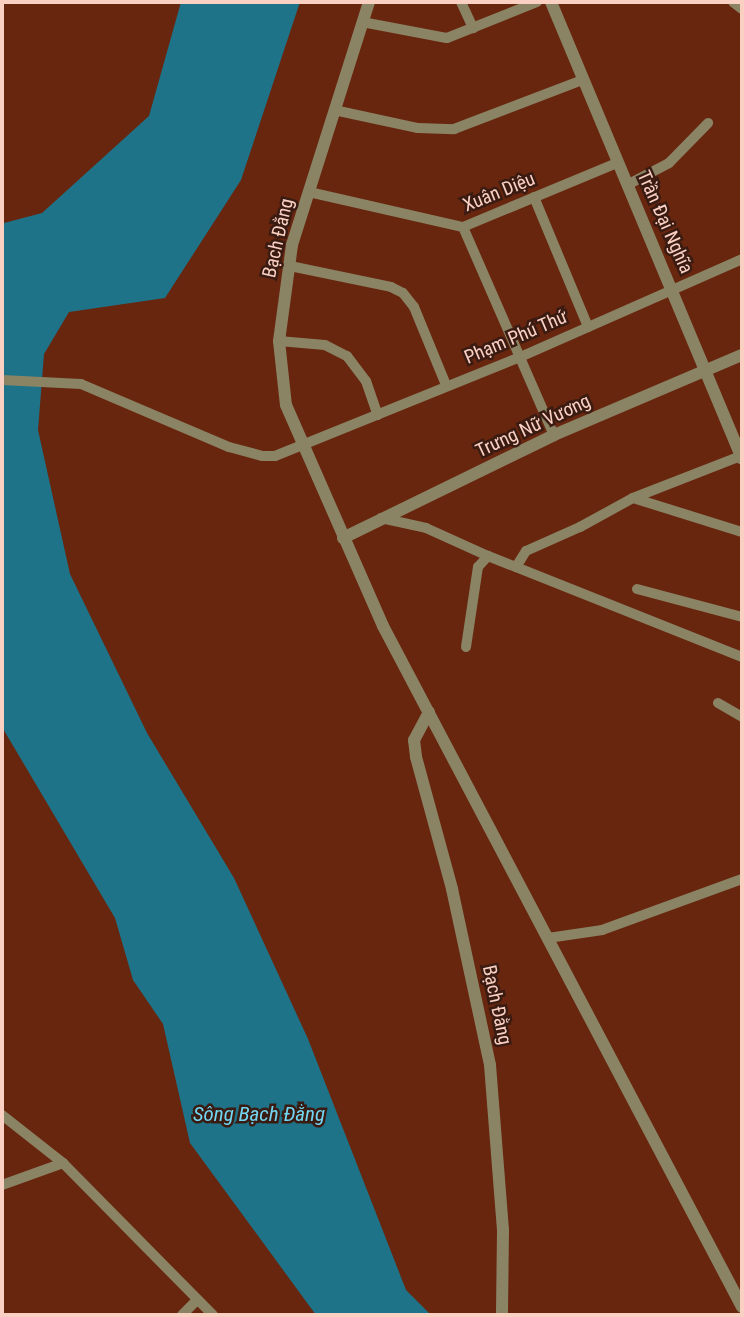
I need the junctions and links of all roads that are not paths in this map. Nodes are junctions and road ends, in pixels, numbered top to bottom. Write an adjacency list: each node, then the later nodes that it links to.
1 (369, 2): 7 (street, Bạch Đằng)
2 (461, 2): 8 (street)
3 (537, 2): 8 (street)
4 (551, 2): 9 (street, Trần Đại Nghĩa)
5 (733, 2): 6 (street)
6 (742, 9)
7 (362, 22): 8 (street); 10 (street, Bạch Đằng)
8 (473, 28)
9 (582, 80): 10 (street); 12 (street, Trần Đại Nghĩa)
10 (334, 110): 14 (street, Bạch Đằng)
11 (708, 123): 13 (street)
12 (617, 163): 13 (street, Trần Đại Nghĩa); 15 (street, Xuân Diệu)
13 (627, 185): 19 (street, Trần Đại Nghĩa)
14 (309, 192): 16 (street, Xuân Diệu); 18 (street, Bạch Đằng)
15 (534, 197): 16 (street, Xuân Diệu); 20 (street)
16 (463, 226): 23 (street)
17 (742, 259): 19 (street, Phạm Phú Thứ)
18 (290, 266): 21 (street, Bạch Đằng); 26 (street)
19 (673, 288): 20 (street, Phạm Phú Thứ); 24 (street, Trần Đại Nghĩa)
20 (588, 327): 23 (street, Phạm Phú Thứ)
21 (279, 341): 27 (street); 29 (street, Bạch Đằng)
22 (742, 355): 24 (street, Trưng Nữ Vương)
23 (518, 358): 26 (street, Phạm Phú Thứ); 28 (street)
24 (706, 371): 28 (street, Trưng Nữ Vương); 30 (street, Trần Đại Nghĩa)
25 (2, 380): 29 (street)
26 (446, 384): 27 (street, Phạm Phú Thứ)
27 (379, 415): 29 (street, Phạm Phú Thứ)
28 (554, 435): 32 (street, Trưng Nữ Vương)
29 (303, 446): 34 (street, Bạch Đằng)
30 (742, 458): 31 (street)
31 (633, 498): 33 (street); 36 (street)
32 (381, 518): 34 (street, Trưng Nữ Vương); 35 (street)
33 (742, 532)
34 (343, 538): 42 (street, Bạch Đằng)
35 (488, 556): 36 (street); 39 (street)
36 (516, 567): 40 (street)
37 (637, 589): 38 (street)
38 (742, 617)
39 (466, 647)
40 (742, 657)
41 (718, 703): 43 (street)
42 (429, 712): 45 (street, Bạch Đằng); 53 (street, Bạch Đằng)
43 (742, 717)
44 (742, 879): 45 (street)
45 (548, 938): 50 (street, Bạch Đằng)
46 (2, 1115): 47 (street)
47 (63, 1163): 48 (street); 49 (street)
48 (2, 1185)
49 (197, 1300): 51 (street); 52 (street)
50 (742, 1307)
51 (182, 1315)
52 (213, 1315)
53 (502, 1315)

